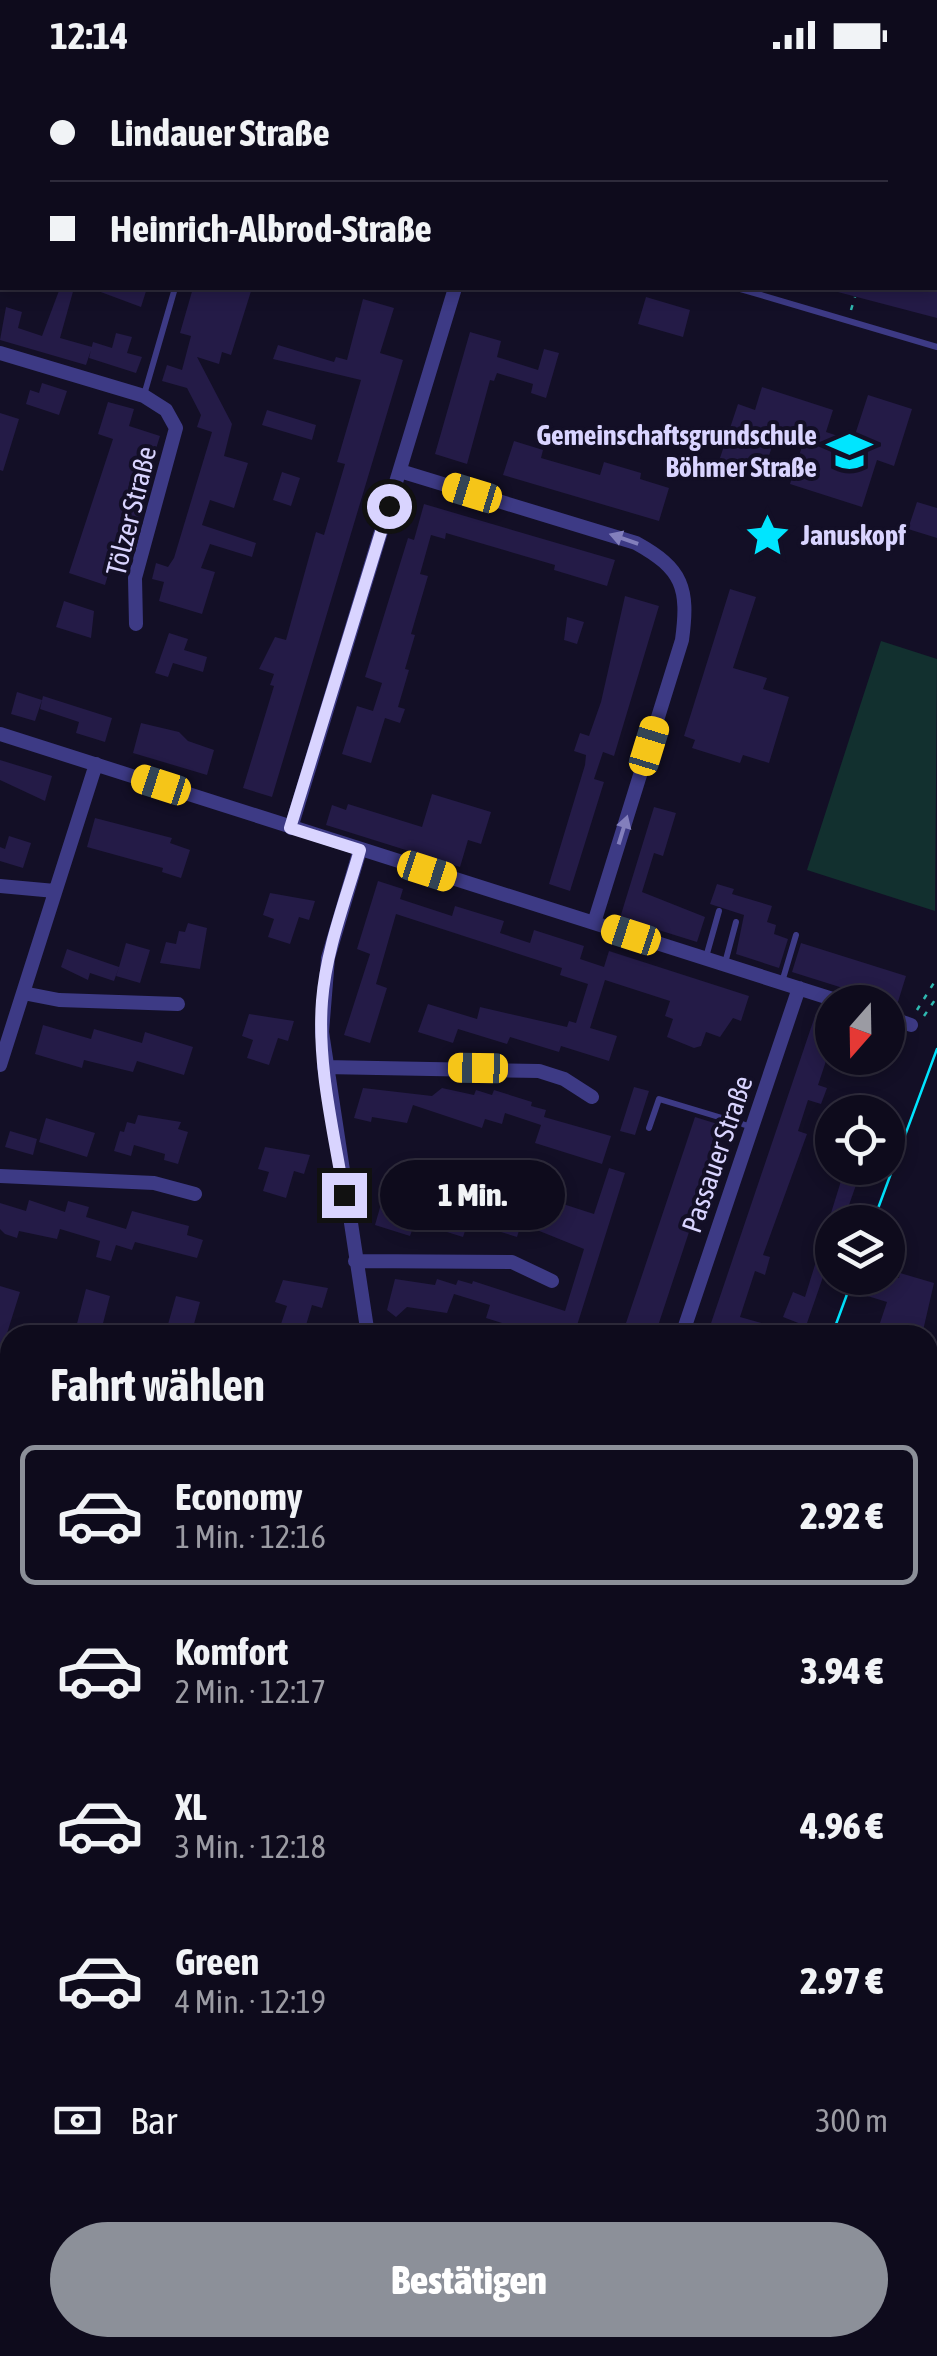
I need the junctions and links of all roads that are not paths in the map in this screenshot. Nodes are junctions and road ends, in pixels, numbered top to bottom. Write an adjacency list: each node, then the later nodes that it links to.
1 (174, 290): 6 (lane)
2 (454, 290): 7 (street)
3 (744, 290): 4 (lane)
4 (937, 347)
5 (0, 353): 6 (street)
6 (144, 396): 8 (street, Tölzer Straße)
7 (400, 471): 11 (street); 17 (street, one-way to 7)
8 (136, 624)
9 (0, 734): 10 (street)
10 (96, 764): 11 (street); 14 (street)
11 (290, 828): 12 (street)
12 (360, 850): 17 (street); 29 (street)
13 (0, 886): 14 (street)
14 (56, 891): 23 (street)
15 (719, 911): 19 (lane)
16 (736, 922): 20 (lane)
17 (594, 923): 19 (street)
18 (796, 935): 21 (lane)
19 (705, 959): 20 (street)
20 (725, 965): 21 (street)
21 (782, 983): 22 (street)
22 (798, 988): 24 (street); 31 (street, Passauer Straße)
23 (23, 993): 25 (street); 28 (street)
24 (815, 993)
25 (178, 1004)
26 (905, 1023): 27 (street)
27 (910, 1025)
28 (0, 1065)
29 (324, 1067): 30 (street); 35 (street)
30 (592, 1098)
31 (752, 1127): 32 (lane); 38 (street, Passauer Straße)
32 (649, 1128)
33 (0, 1176): 34 (street)
34 (194, 1194)
35 (355, 1261): 36 (street); 37 (street)
36 (552, 1281)
37 (366, 1325)
38 (685, 1325)

